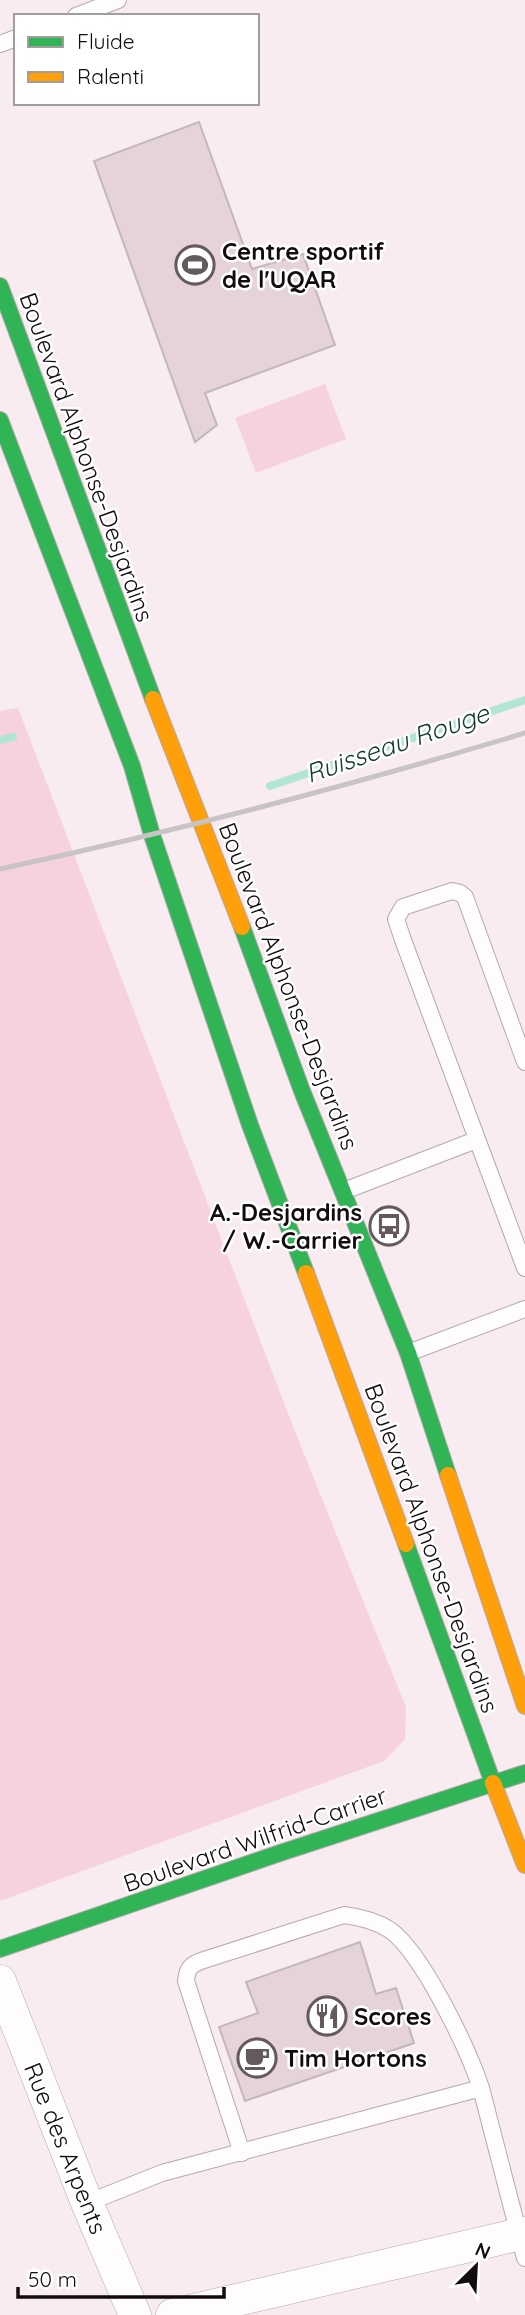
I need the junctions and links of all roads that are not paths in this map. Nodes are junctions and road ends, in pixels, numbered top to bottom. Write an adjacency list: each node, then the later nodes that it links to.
1 (118, 0): 2 (lane)
2 (81, 14)
3 (0, 286): 7 (main road, Boulevard Alphonse-Desjardins)
4 (0, 420): 13 (main road, Boulevard Alphonse-Desjardins)
5 (525, 1062): 6 (lane)
6 (476, 1140): 7 (lane); 8 (lane)
7 (344, 1191): 10 (main road, Boulevard Alphonse-Desjardins)
8 (525, 1268)
9 (525, 1309): 10 (lane)
10 (408, 1353): 11 (main road, Boulevard Alphonse-Desjardins)
11 (525, 1706)
12 (525, 1773): 13 (main road, Boulevard Wilfrid-Carrier)
13 (493, 1783): 14 (main road, Boulevard Alphonse-Desjardins); 15 (main road, Boulevard Wilfrid-Carrier)
14 (525, 1865)
15 (0, 1949)
16 (0, 1981): 19 (street, Rue des Arpents)
17 (481, 2088): 18 (lane); 18 (lane); 20 (lane)
18 (242, 2153): 19 (lane)
19 (87, 2203): 21 (street, Rue des Arpents)
20 (523, 2242): 22 (street)
21 (135, 2315)
22 (172, 2315)

